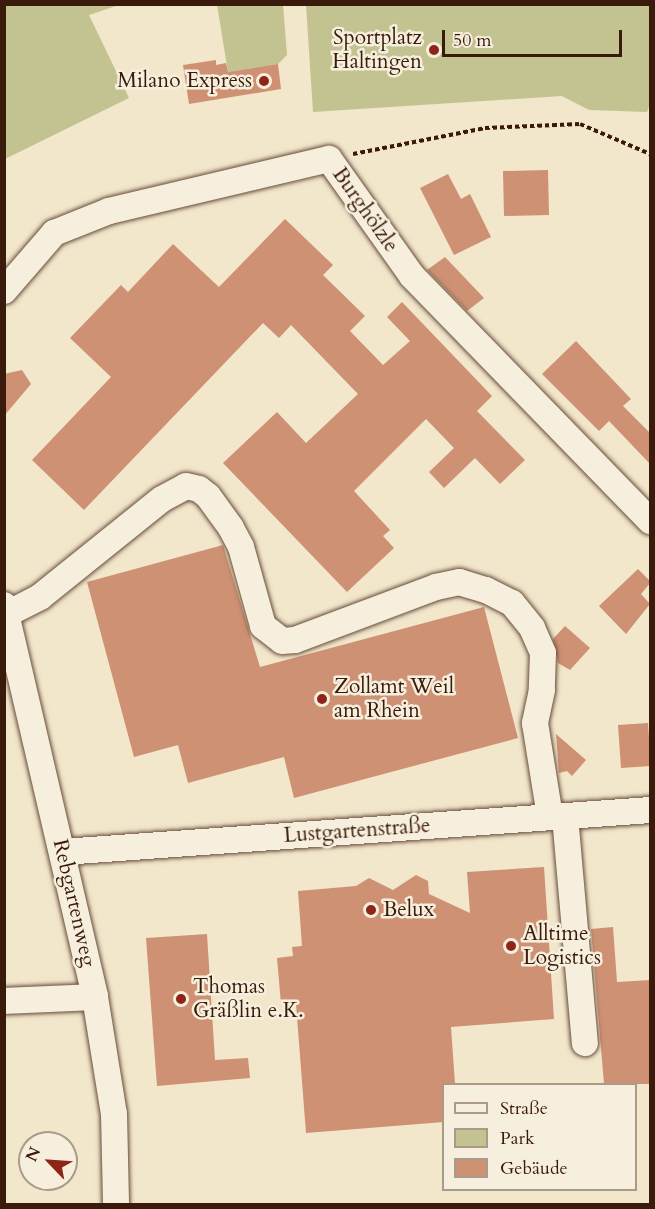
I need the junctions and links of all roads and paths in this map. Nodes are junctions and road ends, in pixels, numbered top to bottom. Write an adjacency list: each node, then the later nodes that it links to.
1 (651, 154): 2 (path)
2 (329, 159): 3 (street, Burghölzle); 4 (street, Burghölzle)
3 (4, 291)
4 (651, 521)
5 (6, 610): 7 (street); 8 (street, Rebgartenweg)
6 (651, 810): 7 (street, Lustgartenstraße)
7 (558, 817): 8 (street, Lustgartenstraße); 11 (street)
8 (63, 852): 9 (street, Rebgartenweg)
9 (95, 997): 10 (street); 12 (street, Rebgartenweg)
10 (4, 1001)
11 (585, 1043)
12 (116, 1204)

